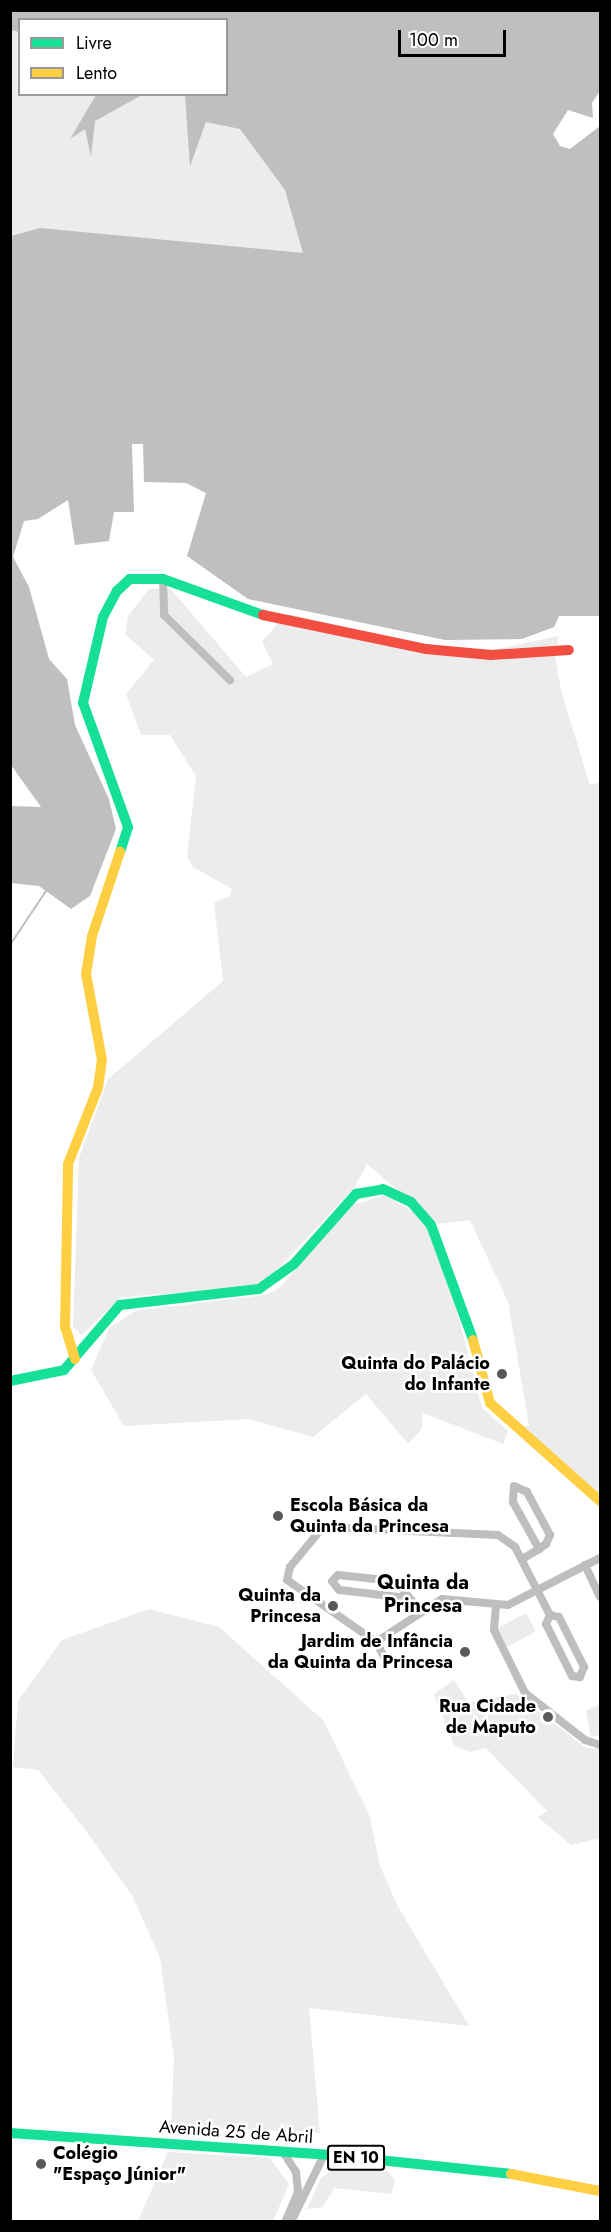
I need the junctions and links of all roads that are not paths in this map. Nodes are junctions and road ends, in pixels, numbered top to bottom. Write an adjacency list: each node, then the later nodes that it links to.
1 (163, 579): 2 (main road); 3 (street); 4 (main road)
2 (568, 650)
3 (230, 680)
4 (75, 1359): 5 (main road); 6 (main road)
5 (10, 1382)
6 (600, 1501)
7 (538, 1549): 7 (street); 9 (street)
8 (600, 1558): 10 (street)
9 (522, 1559): 11 (street); 17 (street)
10 (585, 1565): 11 (street); 12 (street)
11 (537, 1590): 14 (street); 16 (street)
12 (600, 1597)
13 (408, 1598): 13 (street); 15 (street)
14 (496, 1606): 15 (street); 19 (street)
15 (421, 1611): 17 (street)
16 (550, 1615): 16 (street)
17 (376, 1641): 18 (street)
18 (387, 1662)
19 (600, 1745)
20 (10, 2133): 21 (main road, Avenida 25 de Abril / EN 10)
21 (283, 2152): 22 (main road, Avenida 25 de Abril / EN 10); 23 (street)
22 (324, 2155): 24 (street); 25 (main road, Avenida 25 de Abril / EN 10)
23 (296, 2172): 24 (street); 26 (street)
24 (313, 2172): 27 (street)
25 (600, 2191)
26 (285, 2222)
27 (291, 2222)

